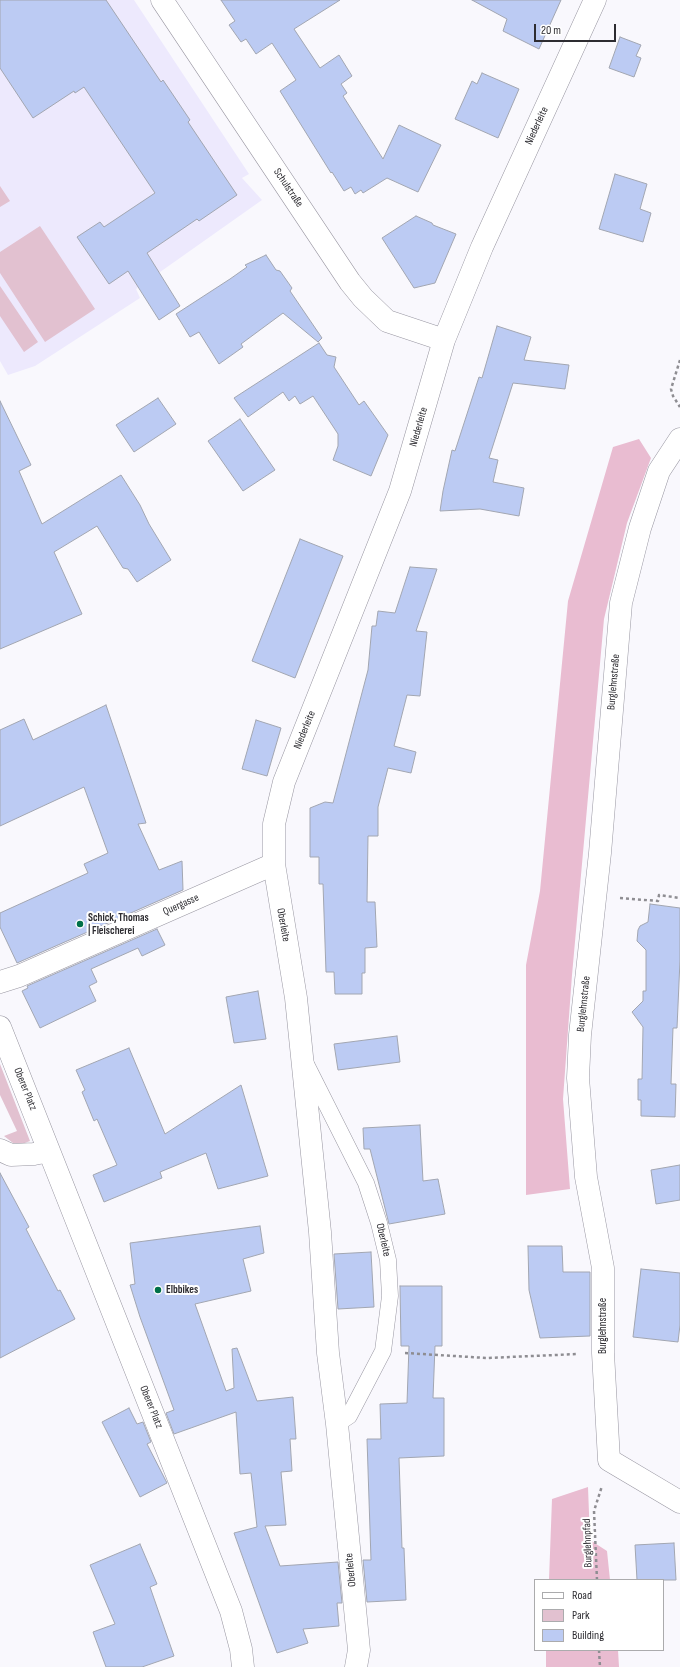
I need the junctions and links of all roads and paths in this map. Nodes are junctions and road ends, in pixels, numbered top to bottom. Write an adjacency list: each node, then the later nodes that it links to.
1 (162, 0): 3 (street, Schulstraße)
2 (595, 0): 3 (street, Niederleite)
3 (444, 340): 7 (street, Niederleite)
4 (680, 360): 5 (path)
5 (680, 407)
6 (680, 439): 8 (street, Burglehnstraße)
7 (274, 864): 10 (street, Quergasse); 12 (street, Oberleite)
8 (595, 896): 9 (path); 16 (street, Burglehnstraße)
9 (680, 898)
10 (0, 982)
11 (0, 1027): 14 (street, Oberer Platz)
12 (303, 1057): 15 (lane, Oberleite); 17 (street, Oberleite)
13 (0, 1150): 14 (street)
14 (49, 1151): 22 (street, Oberer Platz)
15 (383, 1351): 16 (path); 17 (lane, Oberleite)
16 (603, 1353): 18 (street, Burglehnstraße)
17 (337, 1424): 23 (street, Oberleite)
18 (609, 1460): 19 (street); 20 (path, Burglehnpfad)
19 (680, 1502)
20 (597, 1579)
21 (599, 1651): 24 (path)
22 (243, 1667)
23 (356, 1667)
24 (600, 1667)

